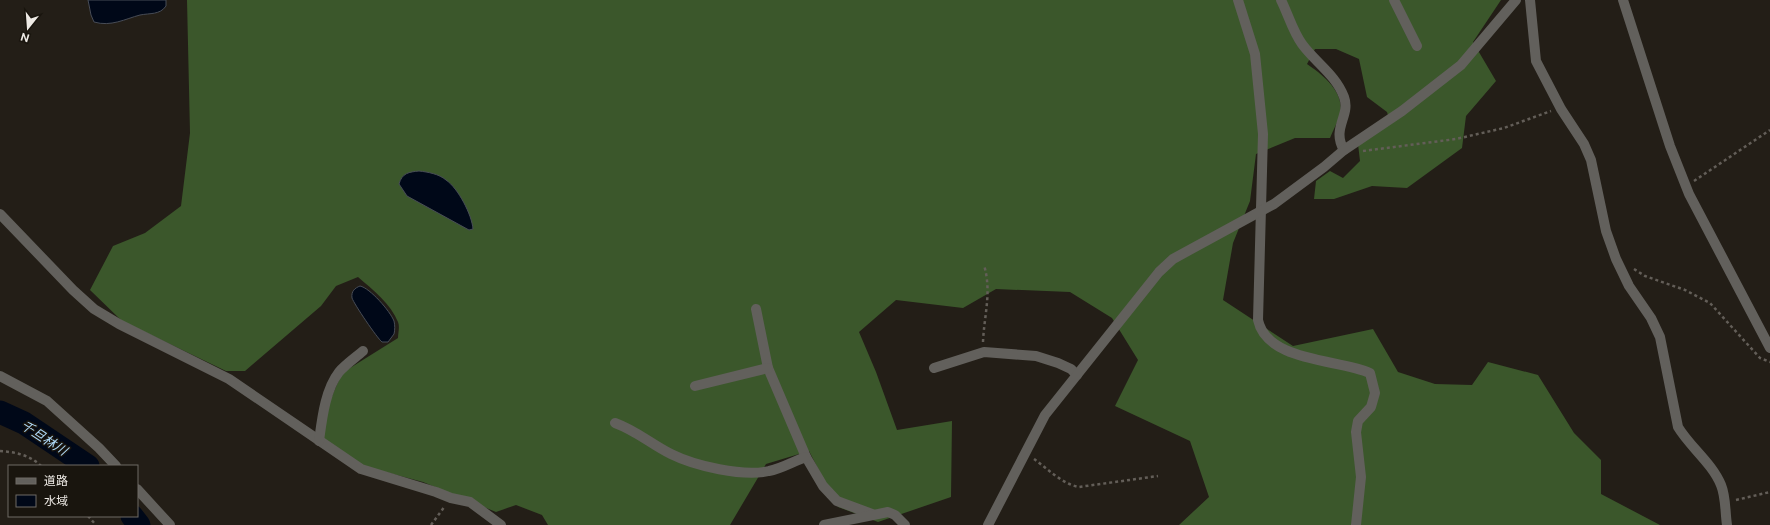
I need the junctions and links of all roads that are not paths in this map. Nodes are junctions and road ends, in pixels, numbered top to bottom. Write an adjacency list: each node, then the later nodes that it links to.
1 (1238, 0): 9 (street)
2 (1281, 0): 8 (street)
3 (1394, 0): 7 (street)
4 (1516, 0): 8 (street)
5 (1530, 0): 31 (street)
6 (1622, 0): 12 (street)
7 (1417, 46)
8 (1344, 150): 9 (street)
9 (1262, 212): 16 (street); 30 (street)
10 (0, 214): 20 (street)
11 (756, 309): 14 (street)
12 (1770, 348)
13 (363, 351): 20 (street)
14 (768, 368): 18 (street); 21 (street)
15 (934, 368): 16 (street)
16 (1077, 375): 29 (street)
17 (0, 376): 22 (street)
18 (695, 386)
19 (615, 423): 21 (street)
20 (319, 441): 26 (street)
21 (806, 457): 24 (street)
22 (115, 465)
23 (138, 490): 25 (street)
24 (872, 514): 27 (street); 28 (street)
25 (170, 525)
26 (501, 525)
27 (824, 525)
28 (905, 525)
29 (988, 525)
30 (1356, 525)
31 (1727, 525)

